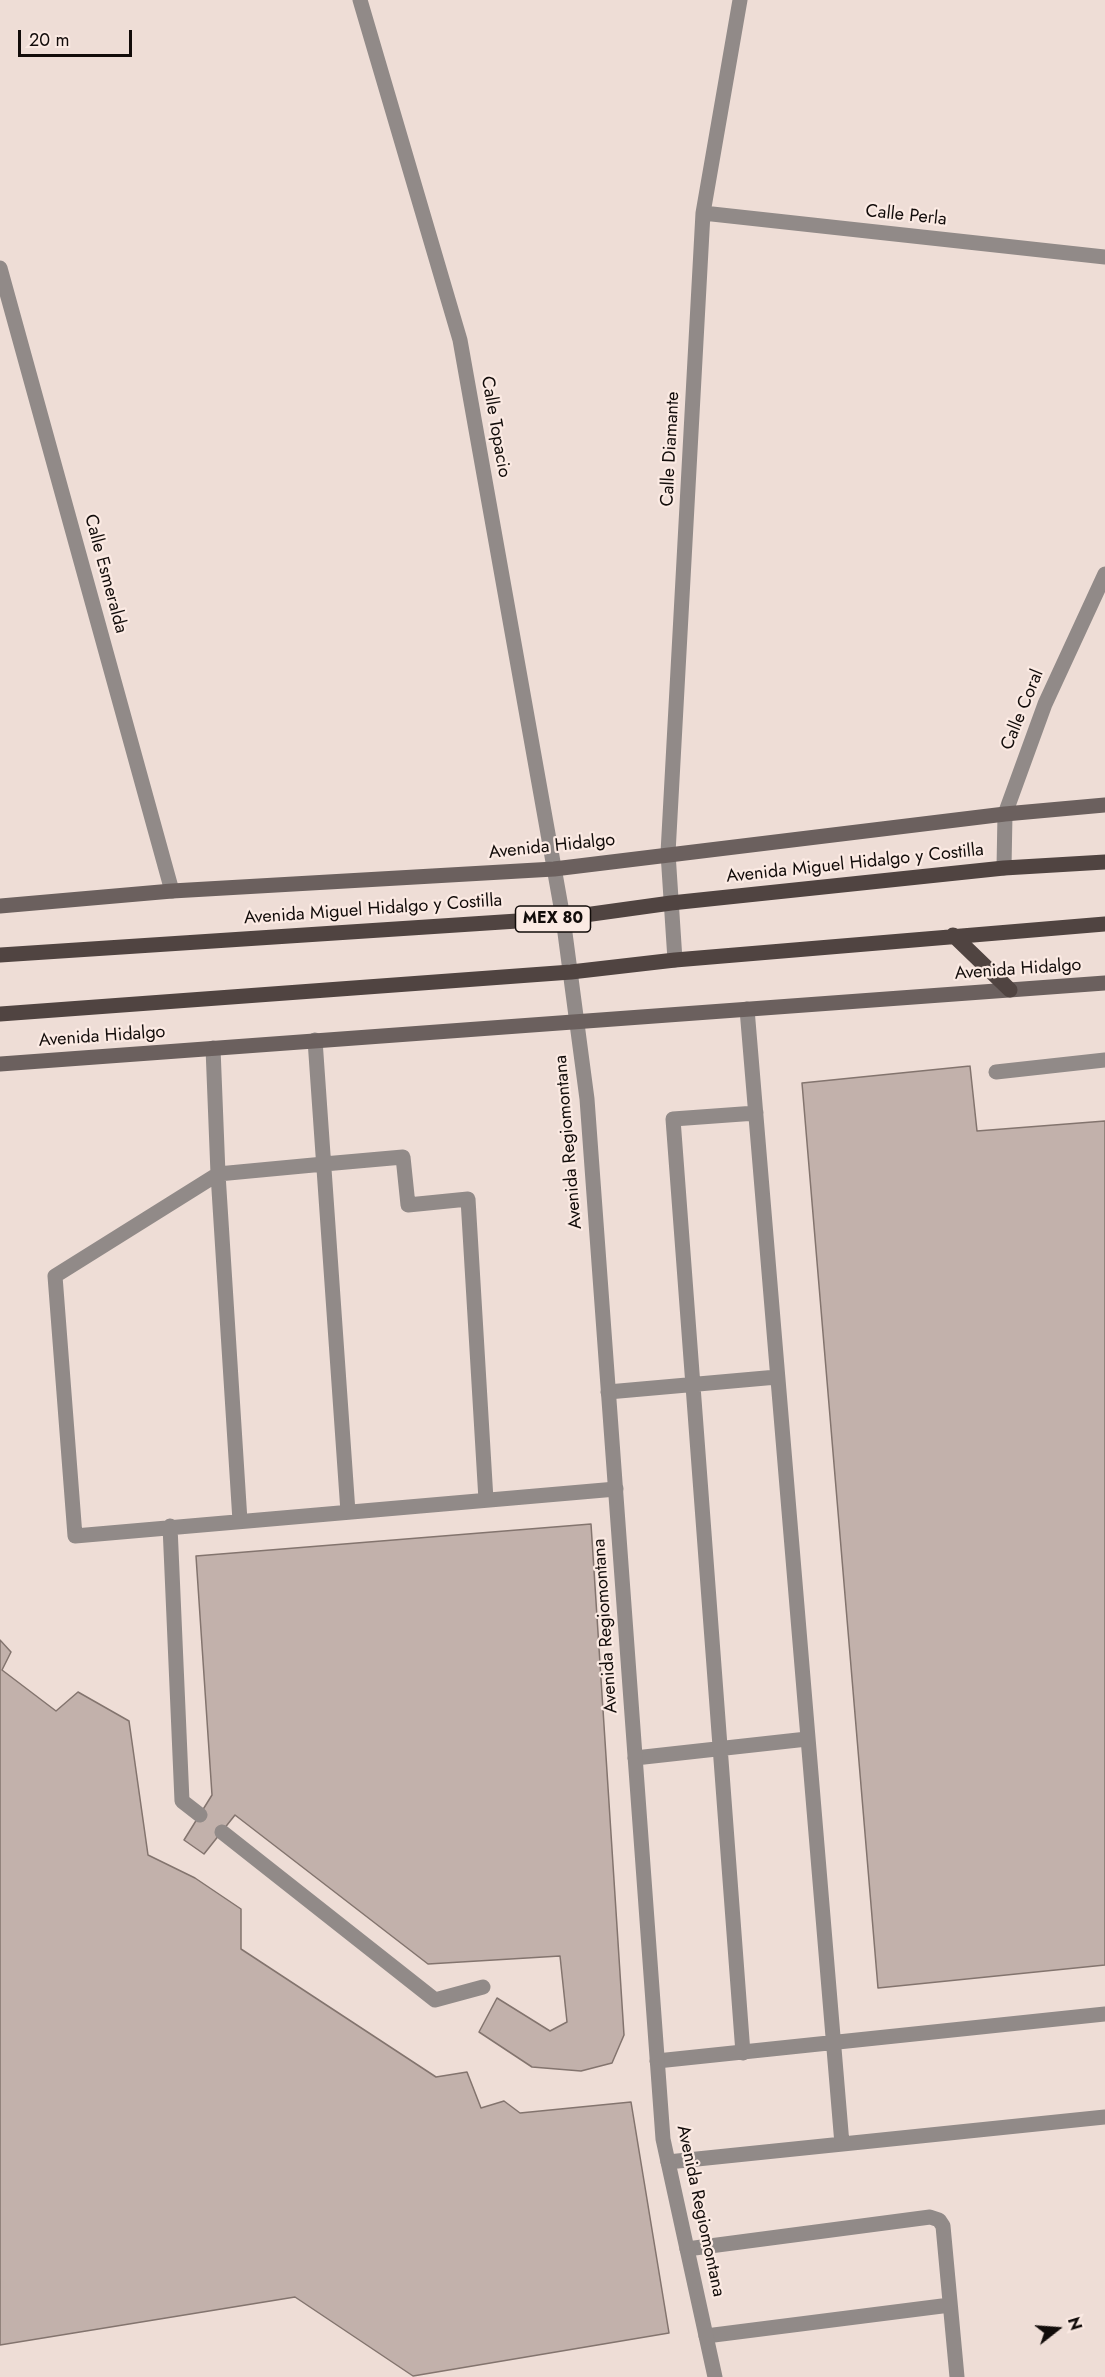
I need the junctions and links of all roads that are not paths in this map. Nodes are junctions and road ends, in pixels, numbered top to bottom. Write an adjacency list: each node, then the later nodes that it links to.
1 (360, 0): 12 (street, Calle Topacio)
2 (740, 0): 3 (street, Calle Diamante)
3 (703, 213): 4 (street, Calle Perla); 9 (street, Calle Diamante)
4 (1105, 257)
5 (0, 268): 13 (street, Calle Esmeralda)
6 (1105, 574): 8 (street, Calle Coral)
7 (1105, 806): 8 (street, Avenida Hidalgo)
8 (1005, 814): 9 (street, Avenida Hidalgo); 11 (street, Calle Coral)
9 (668, 854): 12 (street, Avenida Hidalgo); 14 (street, Calle Diamante)
10 (1105, 862): 11 (main road, Avenida Miguel Hidalgo y Costilla / MEX 80)
11 (1004, 868): 14 (main road, Avenida Miguel Hidalgo y Costilla / MEX 80)
12 (554, 869): 13 (street, Avenida Hidalgo); 16 (street, Avenida Regiomontana)
13 (172, 891): 15 (street, Avenida Hidalgo)
14 (671, 903): 16 (main road, Avenida Miguel Hidalgo y Costilla / MEX 80); 20 (street, Calle Diamante)
15 (0, 906)
16 (563, 918): 19 (main road, Avenida Miguel Hidalgo y Costilla / MEX 80); 21 (street, Avenida Regiomontana)
17 (1105, 924): 18 (main road)
18 (953, 936): 20 (main road); 23 (main road)
19 (0, 955)
20 (675, 960): 21 (main road)
21 (571, 972): 25 (main road); 26 (street, Avenida Regiomontana)
22 (1105, 983): 23 (street, Avenida Hidalgo)
23 (1010, 990): 24 (street, Avenida Hidalgo)
24 (747, 1009): 26 (street, Avenida Hidalgo); 32 (street)
25 (0, 1014)
26 (577, 1020): 27 (street, Avenida Hidalgo); 37 (street, Avenida Regiomontana)
27 (315, 1040): 28 (street, Avenida Hidalgo); 33 (street)
28 (213, 1048): 30 (street, Avenida Hidalgo); 34 (street)
29 (1105, 1060): 31 (street)
30 (0, 1064)
31 (996, 1072)
32 (756, 1113): 35 (street); 36 (street)
33 (324, 1164): 34 (street); 39 (street); 40 (street)
34 (218, 1174): 41 (street); 42 (street)
35 (777, 1377): 36 (street); 43 (street)
36 (693, 1385): 37 (street); 44 (street)
37 (608, 1392): 38 (street, Avenida Regiomontana)
38 (616, 1490): 39 (street); 45 (street, Avenida Regiomontana)
39 (486, 1500): 40 (street)
40 (348, 1512): 41 (street)
41 (240, 1521): 42 (street)
42 (170, 1526): 46 (street)
43 (807, 1739): 44 (street); 50 (street)
44 (720, 1748): 45 (street); 51 (street)
45 (635, 1758): 52 (street, Avenida Regiomontana)
46 (200, 1815)
47 (222, 1832): 48 (street)
48 (483, 1987)
49 (1105, 2014): 50 (street)
50 (832, 2044): 51 (street); 54 (street)
51 (743, 2053): 52 (street)
52 (657, 2061): 55 (street, Avenida Regiomontana)
53 (1105, 2116): 54 (street)
54 (842, 2144): 55 (street)
55 (668, 2162): 56 (street, Avenida Regiomontana)
56 (687, 2249): 57 (street); 58 (street, Avenida Regiomontana)
57 (950, 2304): 58 (street); 60 (street)
58 (706, 2336): 59 (street, Avenida Regiomontana)
59 (715, 2377)
60 (957, 2377)

